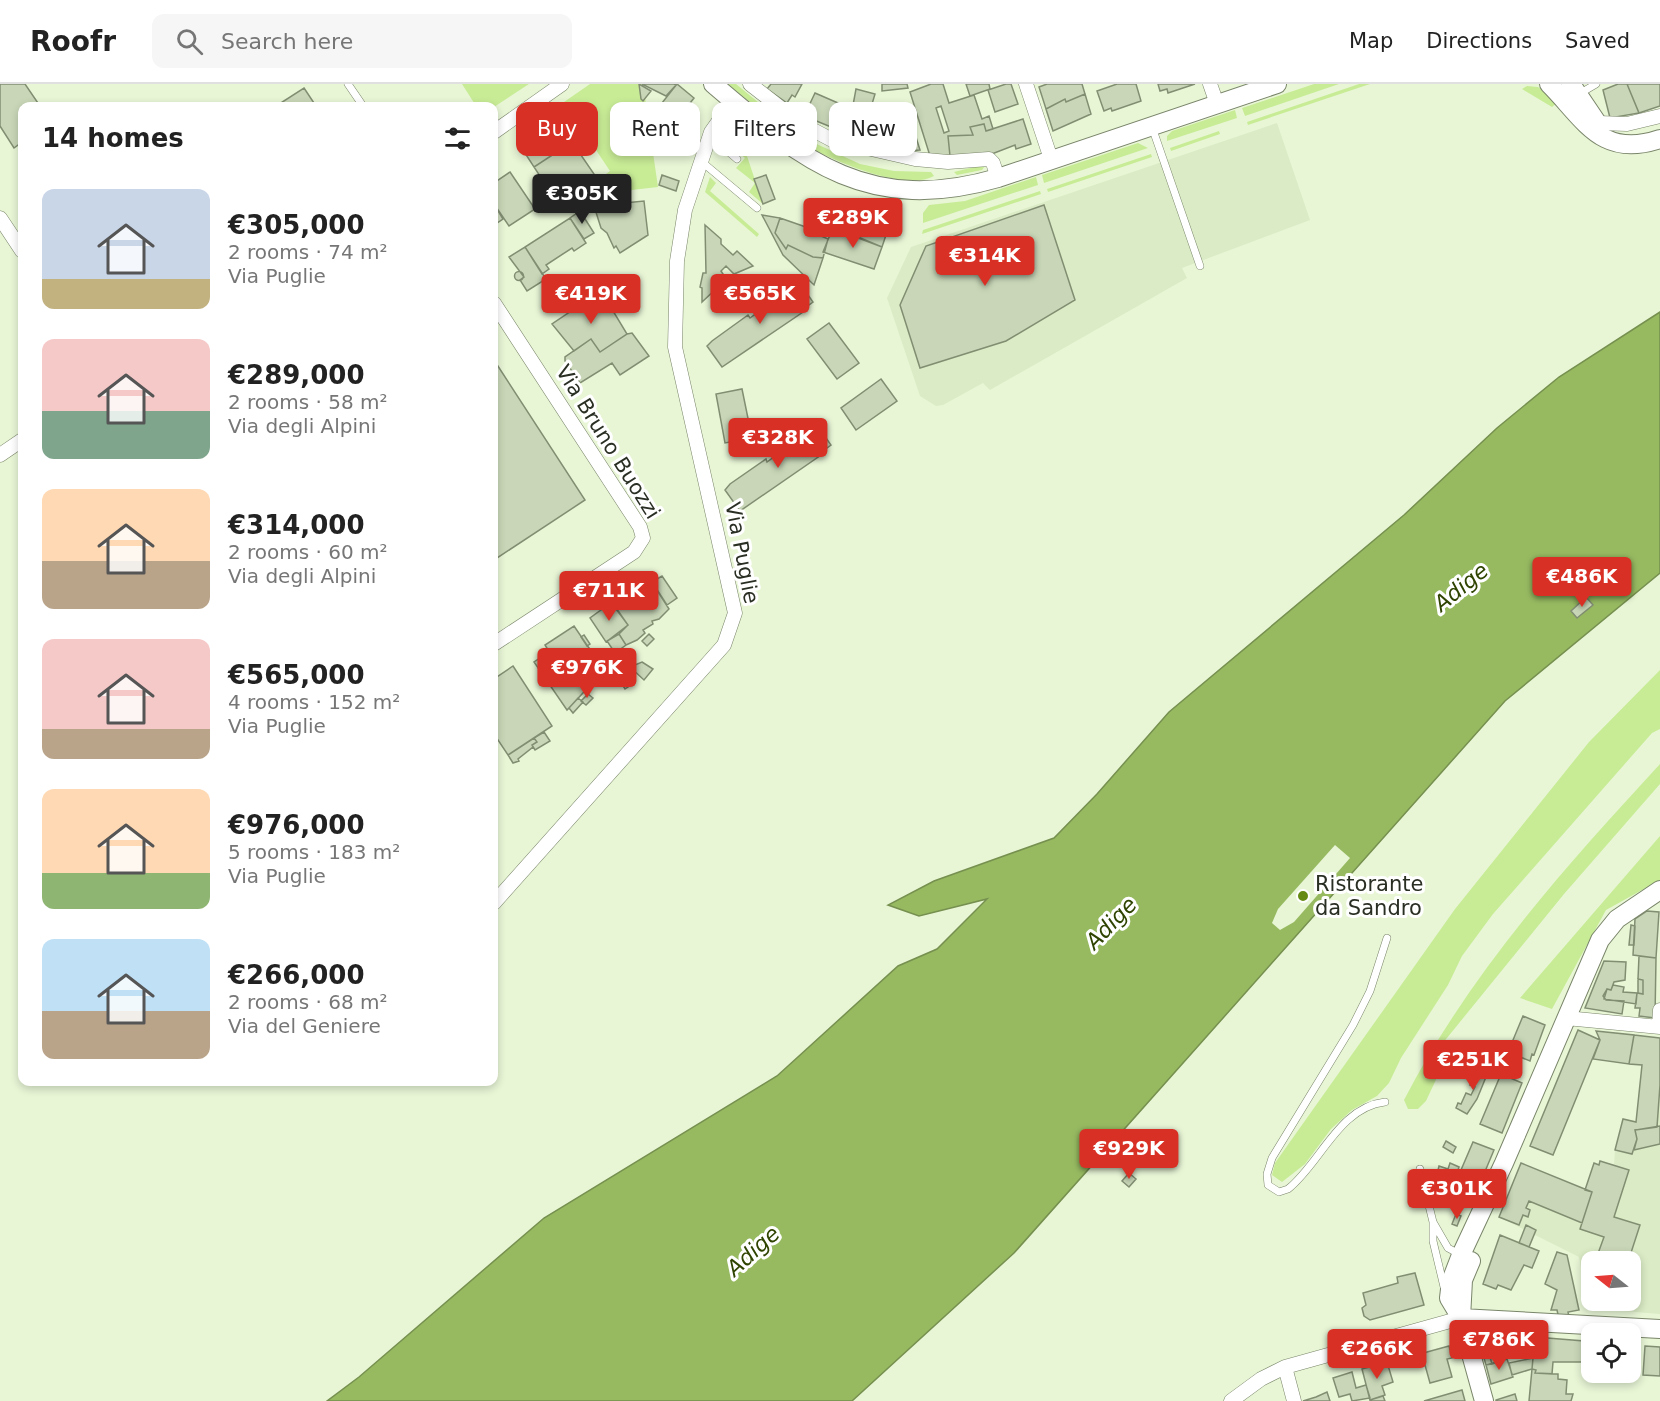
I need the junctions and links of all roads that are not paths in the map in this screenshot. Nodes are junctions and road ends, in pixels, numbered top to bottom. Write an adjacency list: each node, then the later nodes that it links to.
1 (348, 84): 12 (lane)
2 (562, 84): 16 (street)
3 (713, 84): 11 (street)
4 (750, 84): 23 (street)
5 (1026, 84): 21 (street)
6 (1210, 84): 13 (street)
7 (1277, 84): 13 (street)
8 (1596, 84): 10 (lane)
9 (1550, 85): 10 (lane); 17 (street)
10 (1574, 90): 17 (street)
11 (732, 100): 18 (street, Via Puglie); 25 (street)
12 (360, 102)
13 (1217, 104): 15 (street)
14 (1660, 116): 17 (street)
15 (1152, 126): 21 (street); 29 (lane)
16 (498, 129)
17 (1602, 130): 19 (street)
18 (710, 136): 20 (lane); 22 (street, Via Puglie)
19 (1660, 139)
20 (736, 159)
21 (1052, 159): 24 (street)
22 (701, 161): 26 (lane); 35 (street, Via Puglie)
23 (944, 162): 24 (street); 25 (street)
24 (998, 178): 25 (street)
25 (944, 189)
26 (757, 208)
27 (0, 218): 28 (street)
28 (18, 245)
29 (1200, 266)
30 (498, 309): 33 (street, Via Bruno Buozzi)
31 (18, 444): 32 (street)
32 (0, 455)
33 (498, 642)
34 (1660, 890): 37 (street)
35 (498, 899)
36 (1660, 902): 37 (street)
37 (1626, 912): 40 (street)
38 (1387, 938): 42 (lane)
39 (1660, 1010): 41 (street)
40 (1566, 1018): 41 (street); 43 (street)
41 (1660, 1027)
42 (1385, 1102)
43 (1504, 1163): 46 (street); 48 (street)
44 (1420, 1170): 45 (lane)
45 (1433, 1222): 46 (lane); 47 (lane)
46 (1461, 1255): 47 (street)
47 (1449, 1298): 48 (street)
48 (1461, 1318): 49 (street); 50 (street); 53 (street)
49 (1660, 1329)
50 (1285, 1367): 51 (street); 52 (street)
51 (1231, 1401)
52 (1294, 1401)
53 (1484, 1401)

